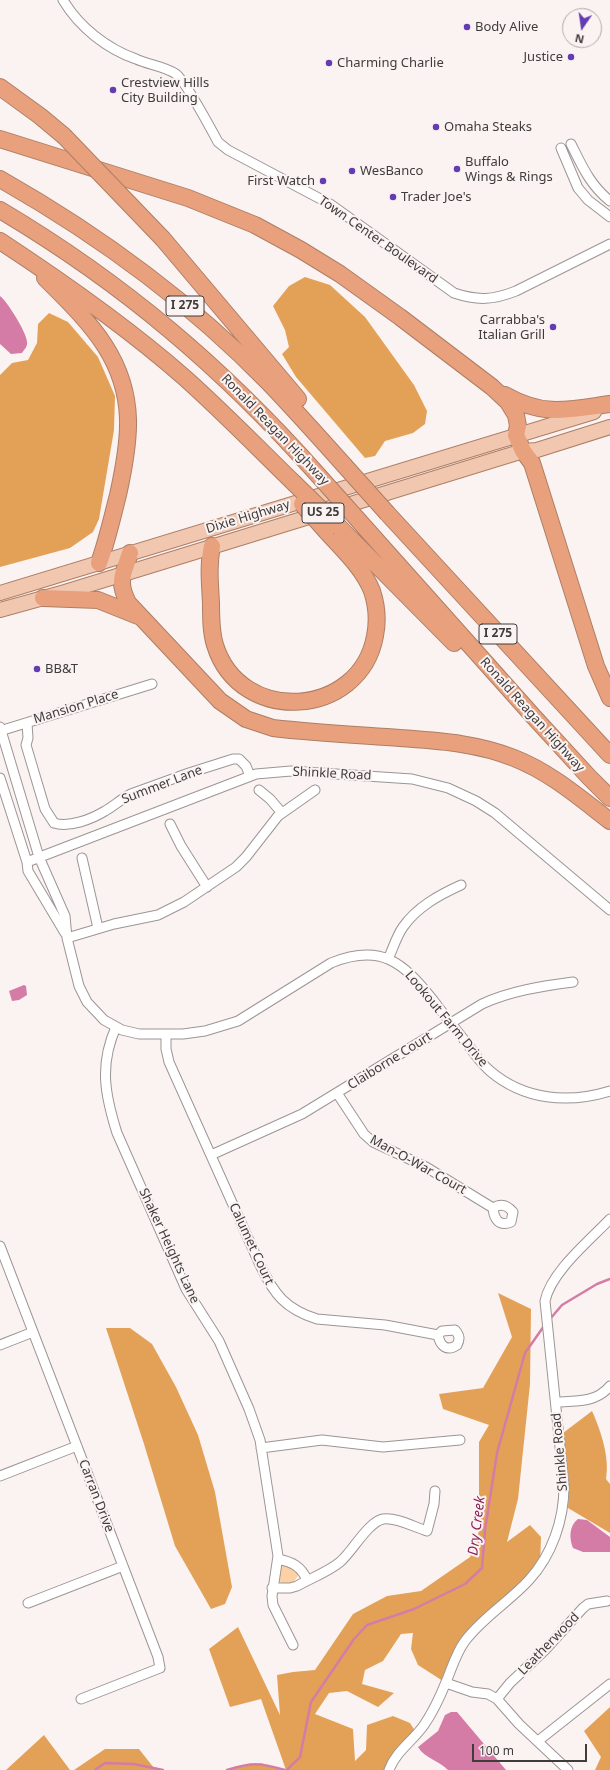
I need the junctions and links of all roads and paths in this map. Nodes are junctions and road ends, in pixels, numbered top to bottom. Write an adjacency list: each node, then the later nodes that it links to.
1 (63, 0): 11 (street, Town Center Boulevard)
2 (0, 87): 19 (highway, bridge)
3 (0, 139): 13 (highway)
4 (570, 144): 7 (street)
5 (561, 148): 9 (street)
6 (0, 179): 19 (highway, Ronald Reagan Highway / I 275)
7 (610, 201)
8 (0, 210): 31 (highway, Ronald Reagan Highway / I 275, bridge)
9 (610, 217)
10 (0, 241): 12 (highway)
11 (610, 244)
12 (22, 256): 20 (highway, bridge); 23 (highway)
13 (492, 387): 14 (highway); 17 (highway)
14 (610, 405): 17 (main road, Dixie Highway / US 25)
15 (610, 419): 18 (main road)
16 (610, 427): 18 (main road, Dixie Highway / US 25)
17 (516, 435): 18 (highway); 22 (main road, Dixie Highway / US 25)
18 (523, 451): 21 (main road, Dixie Highway / US 25); 30 (highway)
19 (344, 465): 34 (highway, Ronald Reagan Highway / I 275, bridge)
20 (333, 530): 21 (highway); 31 (highway)
21 (212, 546): 24 (main road, Dixie Highway / US 25)
22 (130, 553): 23 (main road, Dixie Highway / US 25); 24 (highway)
23 (100, 563): 25 (main road, Dixie Highway / US 25)
24 (123, 575): 26 (main road, Dixie Highway / US 25); 28 (highway)
25 (0, 593)
26 (43, 598): 27 (main road, Dixie Highway / US 25); 28 (highway)
27 (0, 610)
28 (139, 616): 41 (highway)
29 (152, 684): 32 (street, Mansion Place)
30 (610, 698)
31 (533, 716): 39 (highway, Ronald Reagan Highway / I 275)
32 (27, 722): 33 (street, Mansion Place); 35 (street, Summer Lane)
33 (0, 730): 43 (street, Lookout Farm Drive)
34 (610, 755)
35 (250, 776): 43 (street, Shinkle Road); 48 (street, Shinkle Road)
36 (0, 778): 45 (street, Lookout Farm Drive)
37 (259, 790): 40 (street)
38 (315, 790): 40 (street)
39 (610, 798)
40 (282, 813): 47 (street)
41 (610, 821)
42 (170, 824): 47 (street)
43 (39, 856): 45 (street, Shinkle Road); 50 (street, Lookout Farm Drive)
44 (82, 858): 49 (street)
45 (26, 862): 50 (street, Lookout Farm Drive)
46 (461, 885): 51 (street)
47 (207, 887): 49 (street)
48 (610, 910)
49 (98, 928): 50 (street)
50 (67, 938): 54 (street, Lookout Farm Drive)
51 (388, 959): 53 (street, Lookout Farm Drive); 55 (street, Lookout Farm Drive)
52 (573, 982): 53 (street, Claiborne Court)
53 (451, 1023): 56 (street, Lookout Farm Drive); 57 (street, Claiborne Court)
54 (116, 1027): 55 (street, Lookout Farm Drive); 69 (street, Shaker Heights Lane)
55 (166, 1035): 58 (street, Calumet Court)
56 (610, 1091)
57 (337, 1093): 58 (street, Claiborne Court); 59 (street, Man-O-War Court)
58 (211, 1156): 63 (street, Calumet Court)
59 (493, 1208)
60 (610, 1220): 66 (street, Shinkle Road)
61 (0, 1246): 62 (street, Carran Drive)
62 (33, 1332): 64 (street); 68 (street, Carran Drive)
63 (438, 1336)
64 (0, 1345)
65 (610, 1386): 66 (street)
66 (556, 1402): 79 (street, Shinkle Road)
67 (460, 1440): 69 (street)
68 (77, 1446): 70 (street); 73 (street, Carran Drive)
69 (261, 1448): 72 (street, Shaker Heights Lane)
70 (0, 1476)
71 (434, 1491): 74 (street)
72 (278, 1559): 74 (street); 75 (street, Shaker Heights Lane)
73 (123, 1566): 77 (street); 81 (street, Carran Drive)
74 (307, 1580): 75 (street)
75 (272, 1588): 78 (street, Shaker Heights Lane)
76 (608, 1601): 82 (street, Leatherwood)
77 (28, 1603)
78 (293, 1645)
79 (446, 1683): 82 (street); 84 (street, Shinkle Road)
80 (610, 1684): 83 (street)
81 (81, 1699)
82 (497, 1699): 83 (street)
83 (538, 1741): 85 (street)
84 (389, 1770)
85 (568, 1770)

